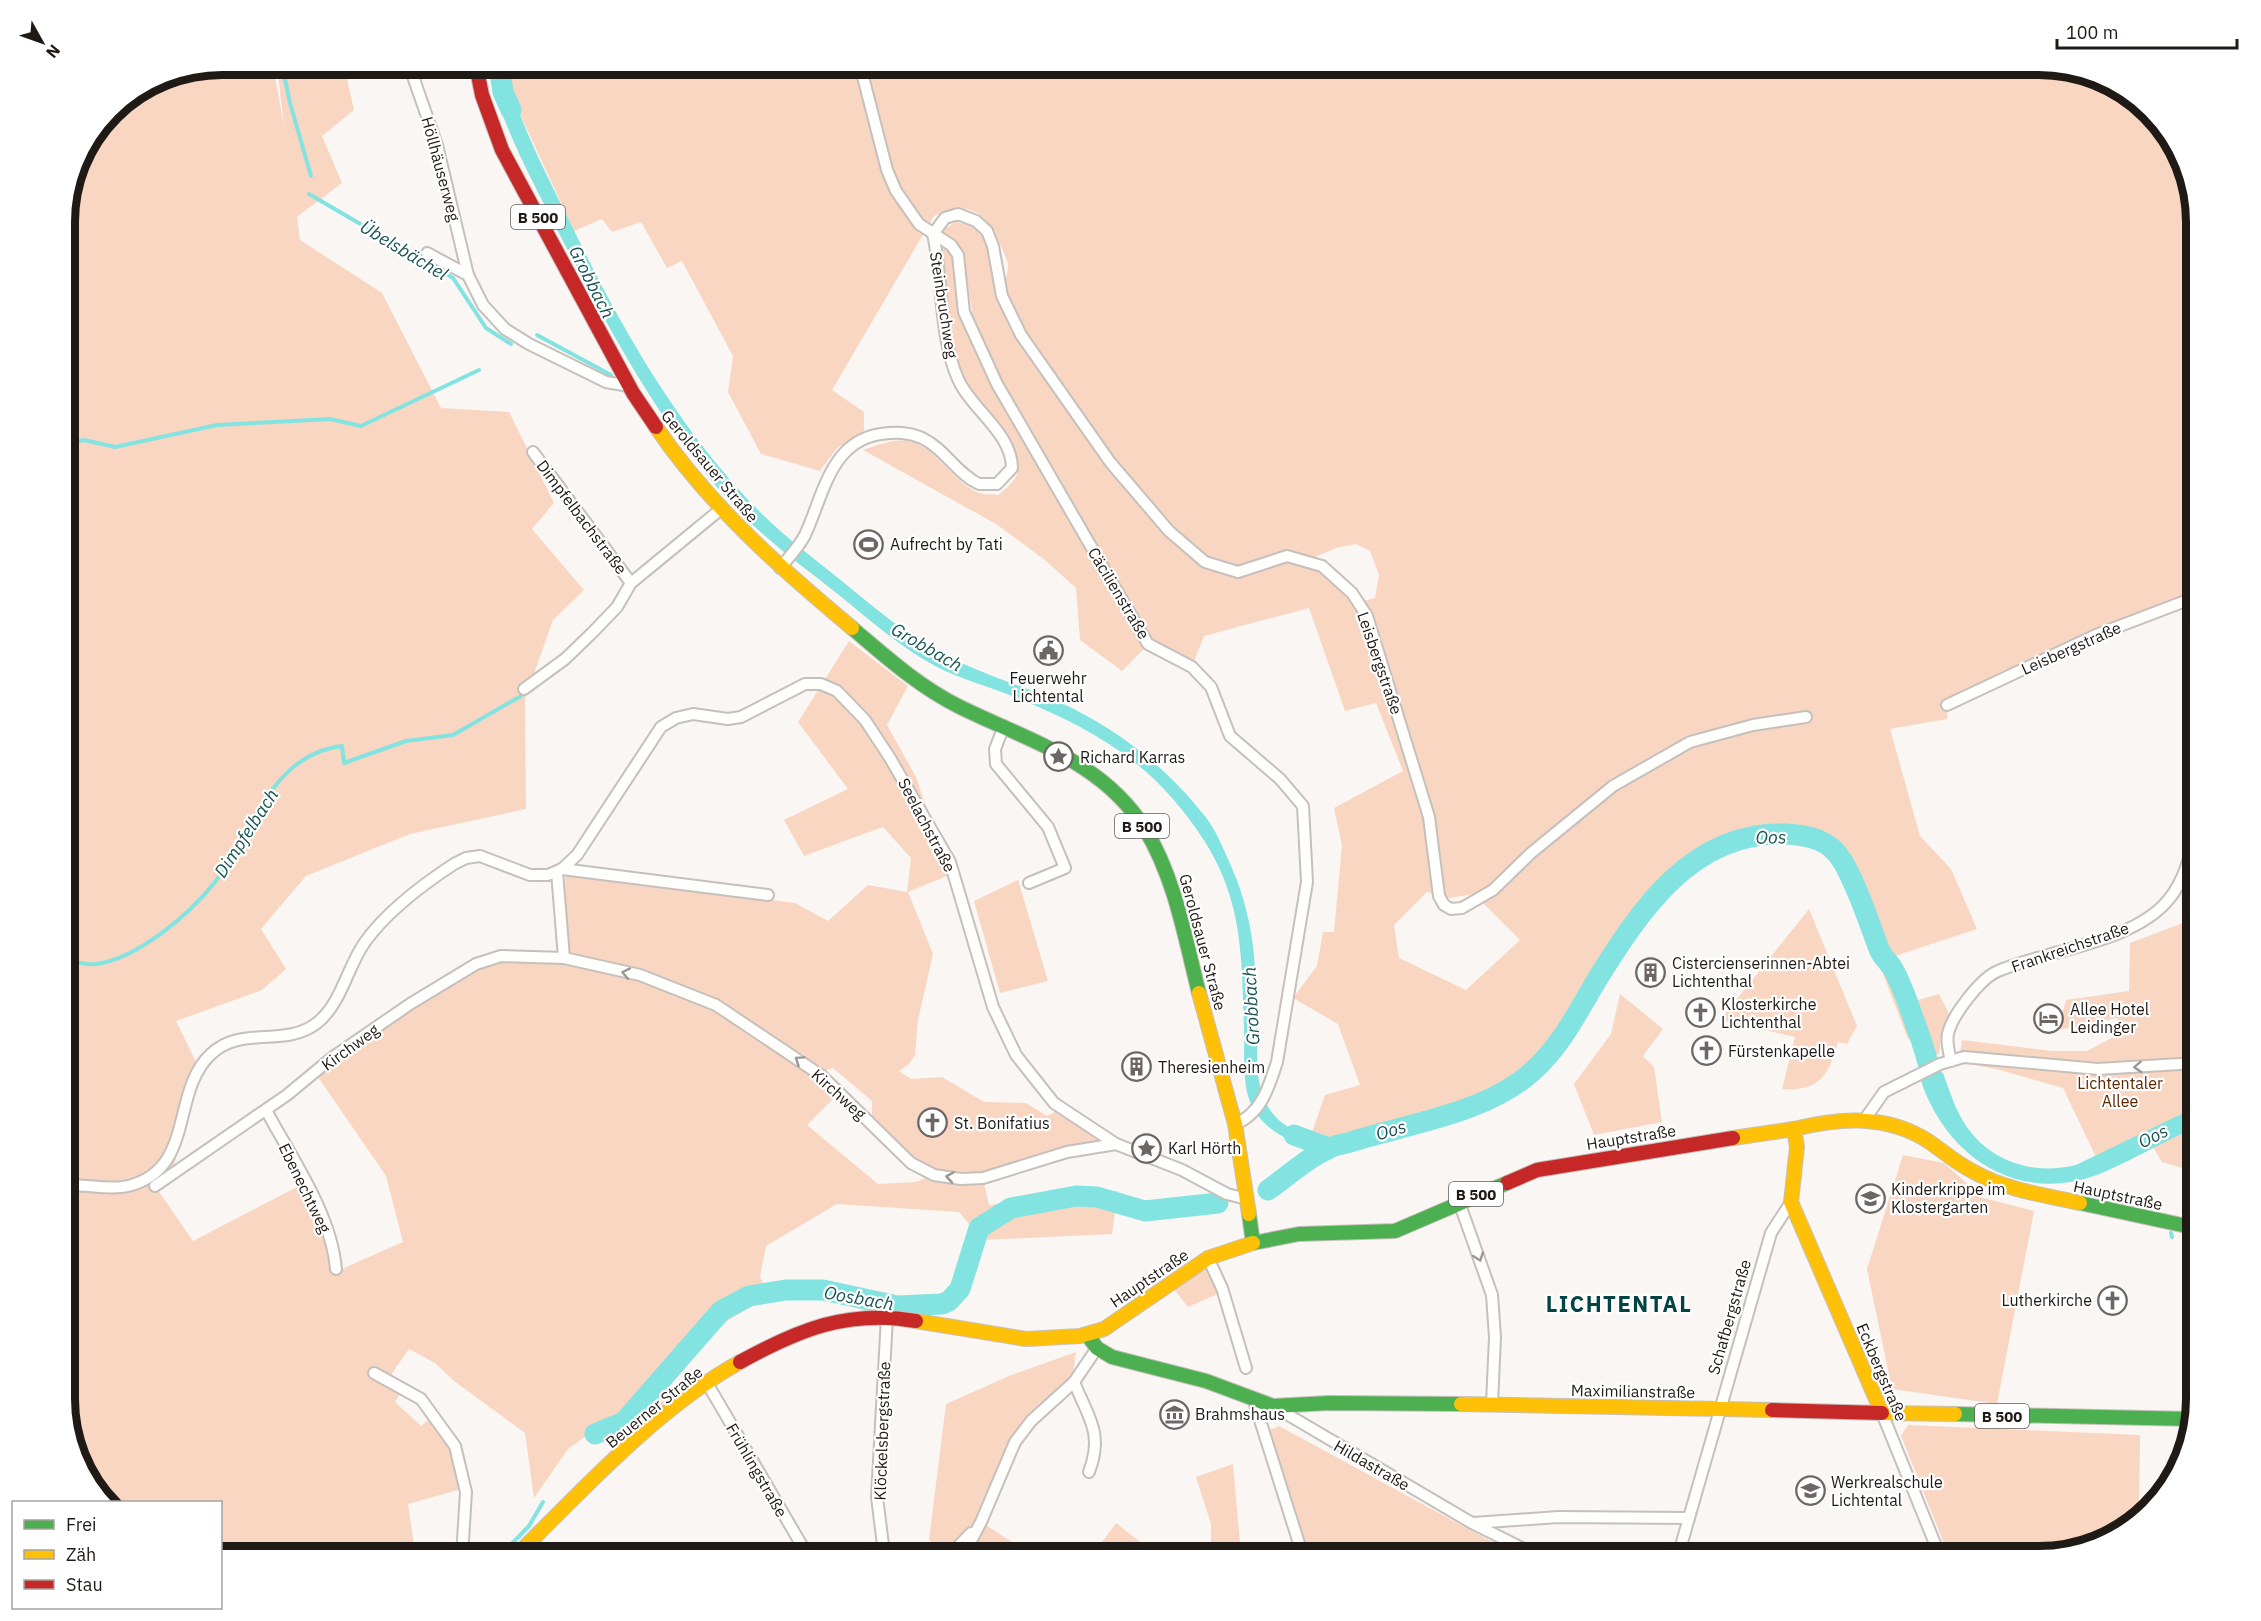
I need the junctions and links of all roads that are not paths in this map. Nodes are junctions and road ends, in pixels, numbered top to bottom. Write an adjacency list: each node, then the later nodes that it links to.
1 (413, 75): 6 (street, Höllhäuserweg)
2 (478, 75): 7 (main road, Geroldsauer Straße / B 500)
3 (863, 75): 4 (street, Steinbruchweg)
4 (933, 234): 10 (street, Steinbruchweg); 15 (street, Leisbergstraße); 26 (street, Cäcilienstraße)
5 (427, 253): 6 (street)
6 (468, 275): 7 (street, Höllhäuserweg)
7 (629, 386): 9 (main road, Geroldsauer Straße / B 500)
8 (533, 452): 11 (street, Dimpfelbachstraße)
9 (721, 508): 10 (main road, Geroldsauer Straße / B 500); 11 (street, Dimpfelbachstraße)
10 (784, 563): 16 (main road, Geroldsauer Straße / B 500)
11 (631, 582): 13 (street, Dimpfelbachstraße)
12 (2186, 601): 14 (street, Leisbergstraße)
13 (524, 689)
14 (1947, 705)
15 (1806, 717)
16 (1004, 726): 19 (street); 26 (main road, Geroldsauer Straße / B 500)
17 (2186, 864): 22 (street, Frankreichstraße)
18 (560, 870): 20 (street); 21 (street); 28 (street, Seelachstraße); 29 (street)
19 (1029, 883)
20 (768, 895)
21 (564, 958): 24 (street, Kirchweg); 28 (street, Kirchweg, one-way to 21)
22 (1945, 1062): 23 (street, one-way to 22); 25 (street)
23 (2186, 1064)
24 (266, 1110): 30 (street, Kirchweg); 37 (street, Ebenechtweg)
25 (1866, 1119): 27 (main road, Hauptstraße); 34 (main road, Hauptstraße)
26 (1235, 1124): 31 (main road, Geroldsauer Straße / B 500)
27 (1794, 1129): 32 (main road, Hauptstraße / B 500); 33 (main road)
28 (1116, 1144): 31 (street, Seelachstraße)
29 (75, 1186)
30 (155, 1186)
31 (1247, 1199): 35 (main road, Geroldsauer Straße / B 500)
32 (1459, 1202): 35 (main road, Hauptstraße / B 500); 46 (street, one-way to 46)
33 (1791, 1202): 48 (street, Schafbergstraße); 49 (main road, Eckbergstraße)
34 (2186, 1226)
35 (1253, 1243): 36 (main road, Hauptstraße)
36 (1208, 1258): 39 (main road, Hauptstraße); 41 (street)
37 (336, 1269)
38 (887, 1317): 39 (main road, Beuerner Straße); 44 (main road, Beuerner Straße); 55 (street, Klöckelsbergstraße)
39 (1088, 1336): 40 (main road, Maximilianstraße)
40 (1097, 1348): 43 (street); 45 (main road, Maximilianstraße)
41 (1246, 1368)
42 (374, 1373): 56 (street)
43 (1074, 1382): 51 (street); 53 (street)
44 (707, 1383): 57 (main road, Beuerner Straße); 58 (street, Frühlingstraße)
45 (1252, 1398): 47 (main road, Maximilianstraße); 61 (street)
46 (1492, 1404): 47 (main road, Maximilianstraße); 48 (main road, Maximilianstraße)
47 (1273, 1406): 54 (street, Hildastraße)
48 (1720, 1410): 49 (main road, Maximilianstraße); 52 (street, Schafbergstraße)
49 (1882, 1413): 50 (main road, Maximilianstraße / B 500); 64 (street, Eckbergstraße)
50 (2184, 1419)
51 (1089, 1472)
52 (1689, 1518): 54 (street); 63 (street, Schafbergstraße)
53 (981, 1522): 59 (street); 60 (street)
54 (1472, 1523): 62 (street, Hildastraße)
55 (883, 1545)
56 (463, 1546)
57 (527, 1546)
58 (802, 1546)
59 (959, 1546)
60 (969, 1546)
61 (1299, 1546)
62 (1517, 1546)
63 (1681, 1546)
64 (1936, 1546)

